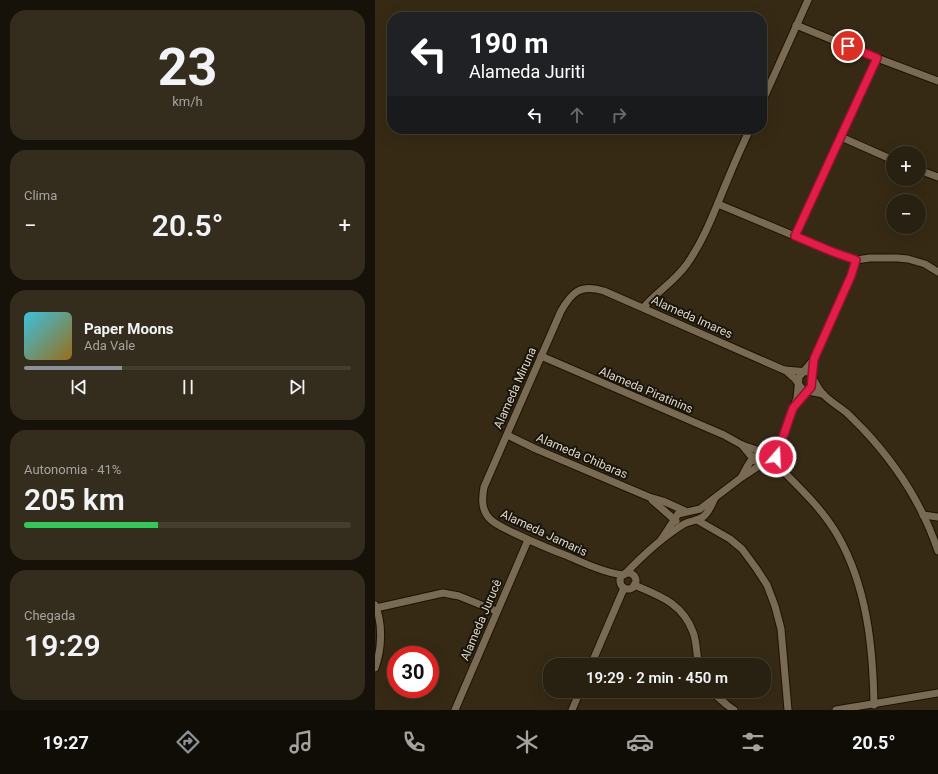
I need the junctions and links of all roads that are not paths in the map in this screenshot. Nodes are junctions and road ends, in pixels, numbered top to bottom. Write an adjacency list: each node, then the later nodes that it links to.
1 (808, 0): 2 (street)
2 (797, 25): 3 (street); 5 (street)
3 (877, 58): 4 (street); 7 (street)
4 (938, 81)
5 (767, 91)
6 (748, 134): 11 (street)
7 (841, 137): 8 (street); 12 (street)
8 (886, 157)
9 (926, 173): 10 (street)
10 (938, 177)
11 (718, 204): 12 (street); 16 (street)
12 (795, 236): 13 (street)
13 (856, 260): 14 (street); 18 (street)
14 (938, 272)
15 (591, 288): 16 (street, Alameda Imares); 17 (street, Alameda Miruna)
16 (644, 307): 19 (street, Alameda Imares)
17 (541, 356): 26 (street, Alameda Miruna); 28 (street, Alameda Piratinins)
18 (814, 359): 20 (street); 21 (street)
19 (784, 370): 20 (street); 22 (street)
20 (802, 372): 21 (street); 22 (street)
21 (813, 377): 23 (street); 24 (street)
22 (799, 384): 23 (street); 25 (street)
23 (808, 392): 24 (street); 25 (street)
24 (823, 394): 41 (street)
25 (793, 408): 27 (street)
26 (507, 435): 36 (street, Alameda Chibaras); 39 (street, Alameda Miruna)
27 (783, 437): 29 (street); 30 (street)
28 (742, 445): 29 (street); 31 (street)
29 (766, 452): 30 (street); 31 (street)
30 (776, 457): 32 (street); 33 (street)
31 (752, 459): 32 (street); 34 (street)
32 (762, 464): 33 (street); 34 (street)
33 (786, 474): 61 (street)
34 (742, 476): 35 (street)
35 (717, 494): 37 (street); 40 (street)
36 (649, 497): 38 (street); 43 (street)
37 (700, 509): 38 (street); 40 (street)
38 (685, 511): 43 (street)
39 (484, 512): 47 (street, Alameda Jamaris)
40 (706, 514): 44 (street); 46 (street)
41 (923, 515): 42 (street); 49 (street)
42 (938, 517)
43 (674, 519): 45 (street); 48 (street)
44 (697, 520): 45 (street); 46 (street)
45 (681, 526): 48 (street)
46 (713, 528): 66 (street)
47 (528, 540): 51 (street, Alameda Jamaris); 54 (street, Alameda Jurucê)
48 (661, 540): 50 (street)
49 (938, 551)
50 (643, 556): 51 (street); 52 (street)
51 (623, 580): 52 (street); 52 (street, Alameda Jamaris); 55 (street)
52 (635, 582): 56 (street)
53 (376, 606): 54 (street); 57 (street)
54 (496, 611): 63 (street, Alameda Jurucê)
55 (594, 658)
56 (698, 658)
57 (375, 668)
58 (938, 693): 61 (street)
59 (577, 698): 64 (street)
60 (717, 698): 62 (street)
61 (874, 704): 67 (street)
62 (725, 708): 65 (street)
63 (455, 710)
64 (572, 710)
65 (734, 710)
66 (788, 710)
67 (836, 710)

